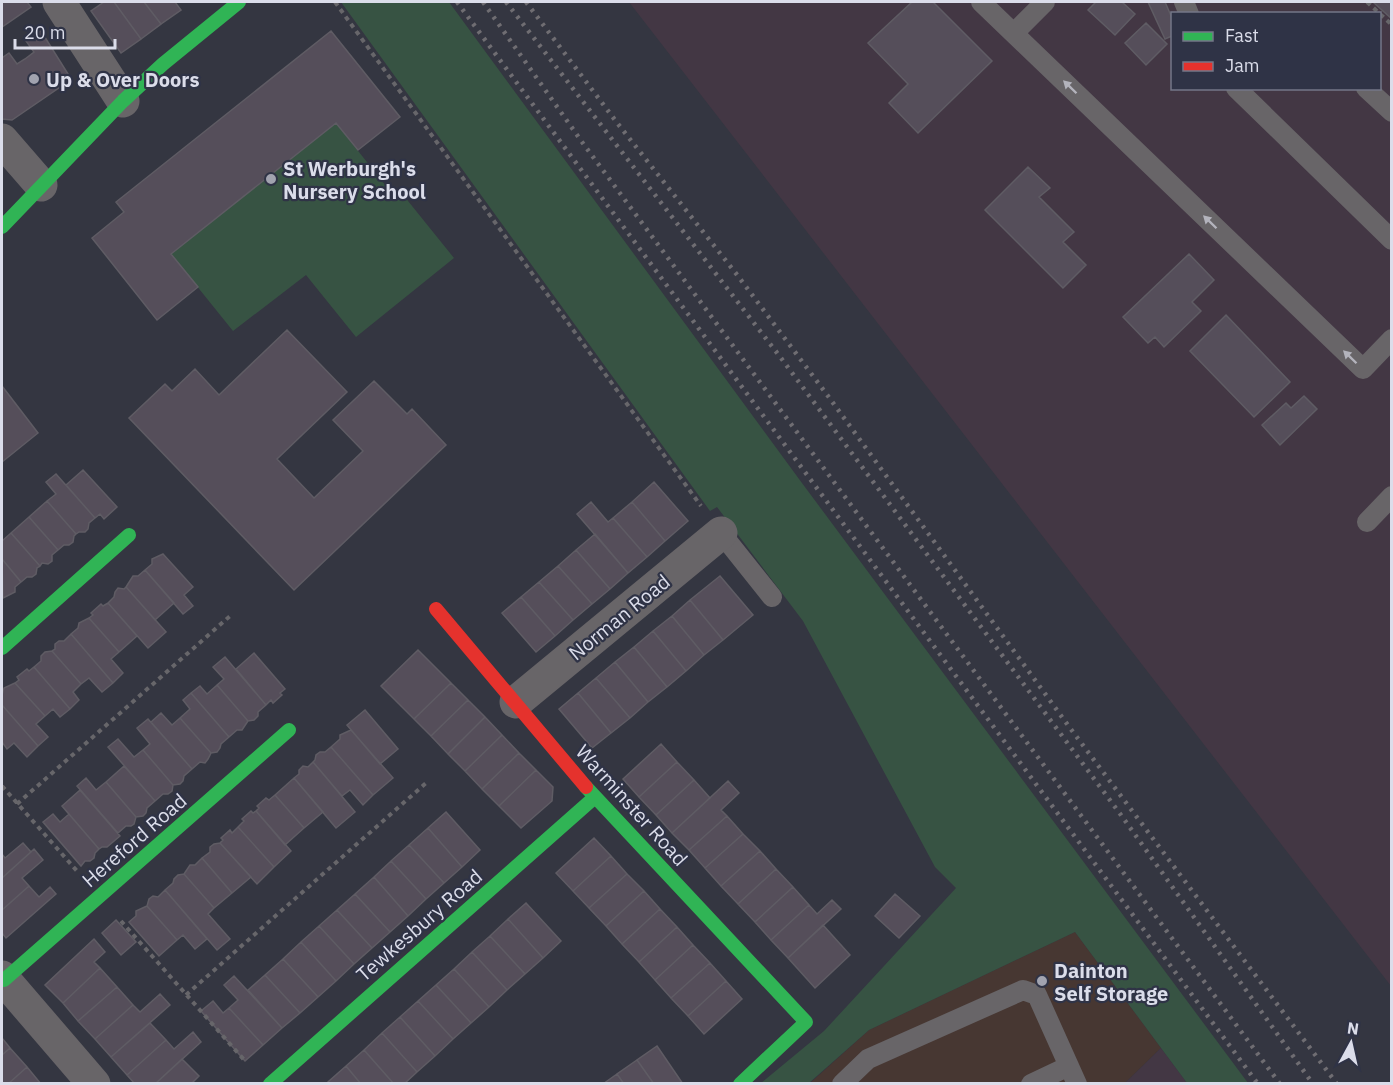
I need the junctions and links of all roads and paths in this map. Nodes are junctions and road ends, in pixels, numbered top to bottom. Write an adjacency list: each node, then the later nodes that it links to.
1 (59, 2): 9 (street)
2 (239, 2): 9 (street)
3 (334, 2): 18 (path)
4 (981, 2): 6 (lane)
5 (1045, 2): 6 (lane)
6 (1014, 33): 15 (lane, one-way to 6)
7 (1238, 90): 14 (lane)
8 (1368, 90): 10 (lane)
9 (123, 101): 12 (street)
10 (1392, 112)
11 (2, 140): 12 (street)
12 (41, 186): 13 (street)
13 (2, 227)
14 (1392, 240)
15 (1392, 339)
16 (1392, 496): 17 (lane)
17 (1367, 522)
18 (722, 533): 20 (lane); 24 (street, Norman Road)
19 (129, 535): 23 (street)
20 (772, 597)
21 (436, 609): 24 (street, Warminster Road)
22 (230, 616): 29 (path)
23 (2, 648)
24 (516, 702): 28 (street, Warminster Road)
25 (289, 730): 30 (street, Hereford Road)
26 (426, 783): 32 (path)
27 (2, 786): 29 (path)
28 (595, 796): 36 (street, Tewkesbury Road); 37 (street, Warminster Road)
29 (17, 804): 30 (path)
30 (99, 896): 31 (street, Hereford Road); 32 (path)
31 (3, 979): 35 (street)
32 (186, 995): 33 (path)
33 (252, 1068)
34 (1073, 1075): 38 (lane); 39 (lane)
35 (94, 1083)
36 (270, 1083)
37 (740, 1083)
38 (842, 1083)
39 (1031, 1083)

